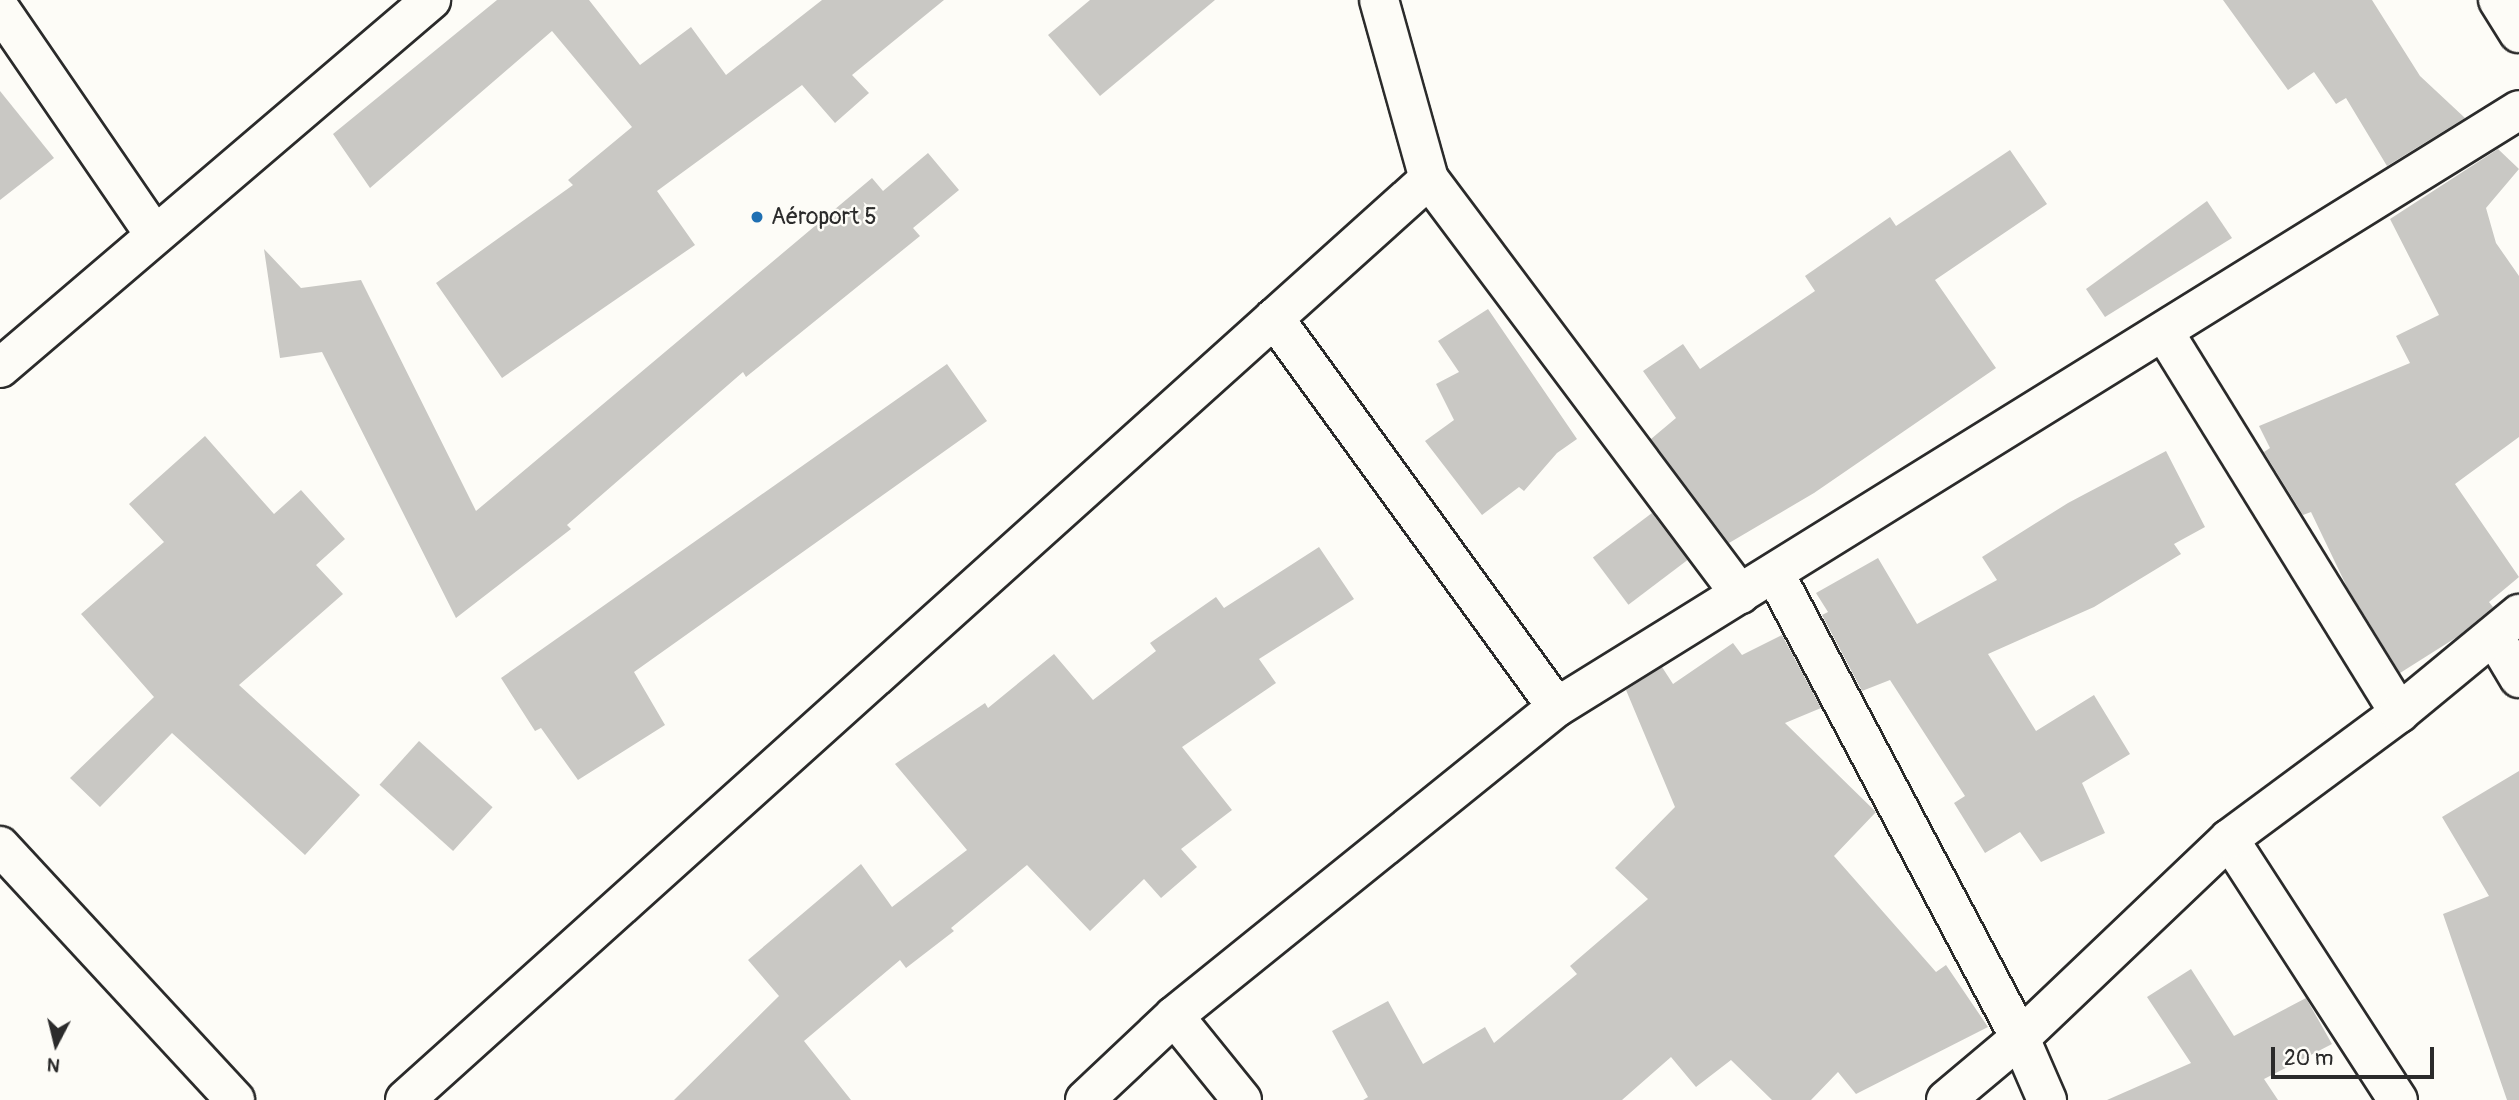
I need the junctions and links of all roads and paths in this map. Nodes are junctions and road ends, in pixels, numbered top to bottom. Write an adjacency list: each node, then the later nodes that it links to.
1 (431, 0): 8 (street)
2 (1379, 0): 7 (street)
3 (2498, 0): 5 (street)
4 (0, 9): 8 (street)
5 (2519, 33)
6 (2514, 124): 10 (street)
7 (1429, 179): 9 (street); 13 (street)
8 (155, 235): 11 (street)
9 (1274, 318): 16 (street); 23 (street)
10 (2164, 332): 12 (street); 17 (street)
11 (0, 368)
12 (1774, 573): 13 (street); 21 (street)
13 (1740, 594): 16 (street)
14 (2506, 625): 15 (street); 17 (street)
15 (2519, 678)
16 (1557, 707): 20 (street)
17 (2399, 713): 18 (street)
18 (2229, 839): 21 (street); 28 (street)
19 (0, 846): 22 (street)
20 (1174, 1016): 24 (street); 25 (street)
21 (2020, 1038): 26 (street); 27 (street)
22 (235, 1100)
23 (405, 1100)
24 (1085, 1100)
25 (1242, 1100)
26 (1946, 1100)
27 (2047, 1100)
28 (2398, 1100)

